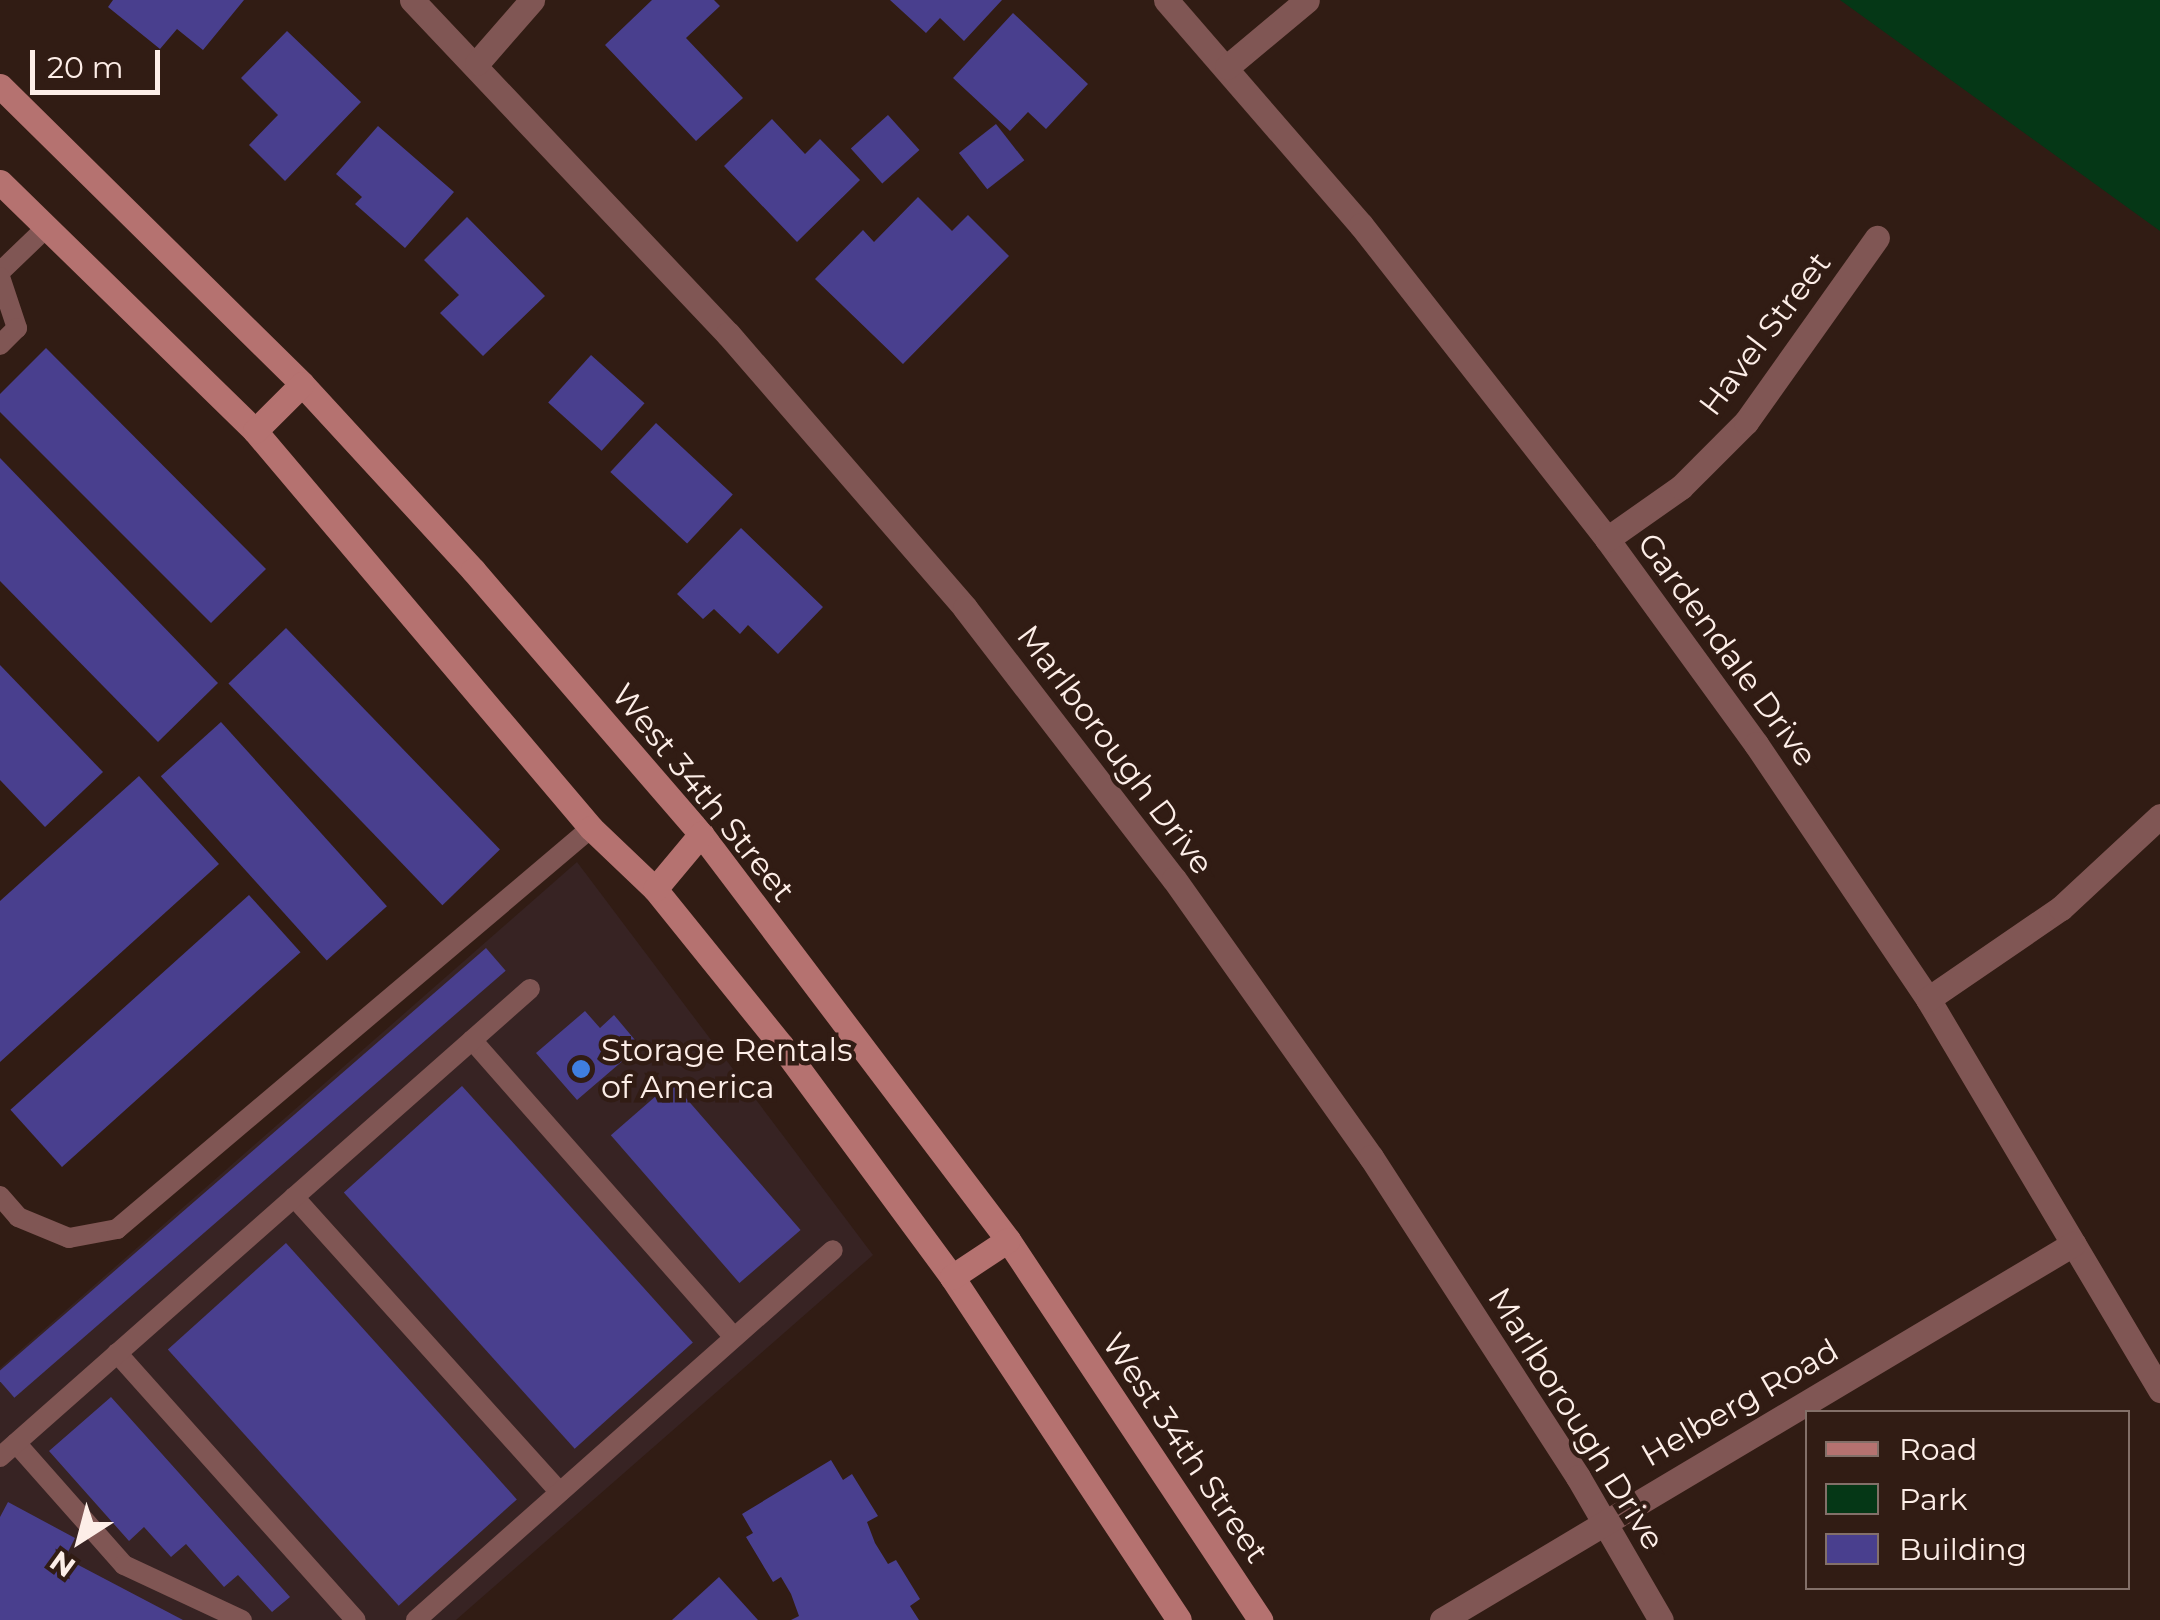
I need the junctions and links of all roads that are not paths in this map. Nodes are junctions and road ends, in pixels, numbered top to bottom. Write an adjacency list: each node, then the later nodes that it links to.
1 (412, 0): 5 (street, Marlborough Drive)
2 (532, 0): 5 (street)
3 (1166, 0): 6 (street, Gardendale Drive)
4 (1307, 0): 6 (street)
5 (477, 63): 34 (street, Marlborough Drive)
6 (1227, 67): 15 (street, Gardendale Drive)
7 (0, 86): 13 (main road, West 34th Street)
8 (0, 182): 9 (main road)
9 (47, 227): 11 (lane); 14 (main road)
10 (1877, 238): 15 (street, Havel Street)
11 (0, 274): 12 (lane)
12 (0, 345)
13 (302, 384): 14 (main road); 18 (main road, West 34th Street)
14 (255, 432): 17 (main road)
15 (1607, 539): 21 (street, Gardendale Drive)
16 (2160, 816): 21 (street)
17 (591, 828): 19 (main road); 23 (lane)
18 (701, 834): 19 (main road); 25 (main road, West 34th Street)
19 (656, 889): 28 (main road)
20 (530, 989): 22 (lane)
21 (1928, 998): 26 (street, Gardendale Drive)
22 (472, 1040): 24 (lane); 29 (lane)
23 (0, 1196)
24 (294, 1197): 30 (lane); 33 (lane)
25 (1008, 1240): 28 (main road); 39 (main road, West 34th Street)
26 (2074, 1244): 31 (street, Gardendale Drive); 34 (street, Helberg Road)
27 (833, 1250): 29 (lane)
28 (952, 1277): 38 (main road)
29 (734, 1337): 33 (lane)
30 (118, 1354): 32 (lane); 36 (lane)
31 (2160, 1390)
32 (8, 1450): 35 (lane)
33 (560, 1492): 37 (lane)
34 (1604, 1520): 40 (street, Helberg Road); 41 (street, Marlborough Drive)
35 (242, 1620)
36 (356, 1620)
37 (416, 1620)
38 (1179, 1620)
39 (1260, 1620)
40 (1442, 1620)
41 (1661, 1620)

